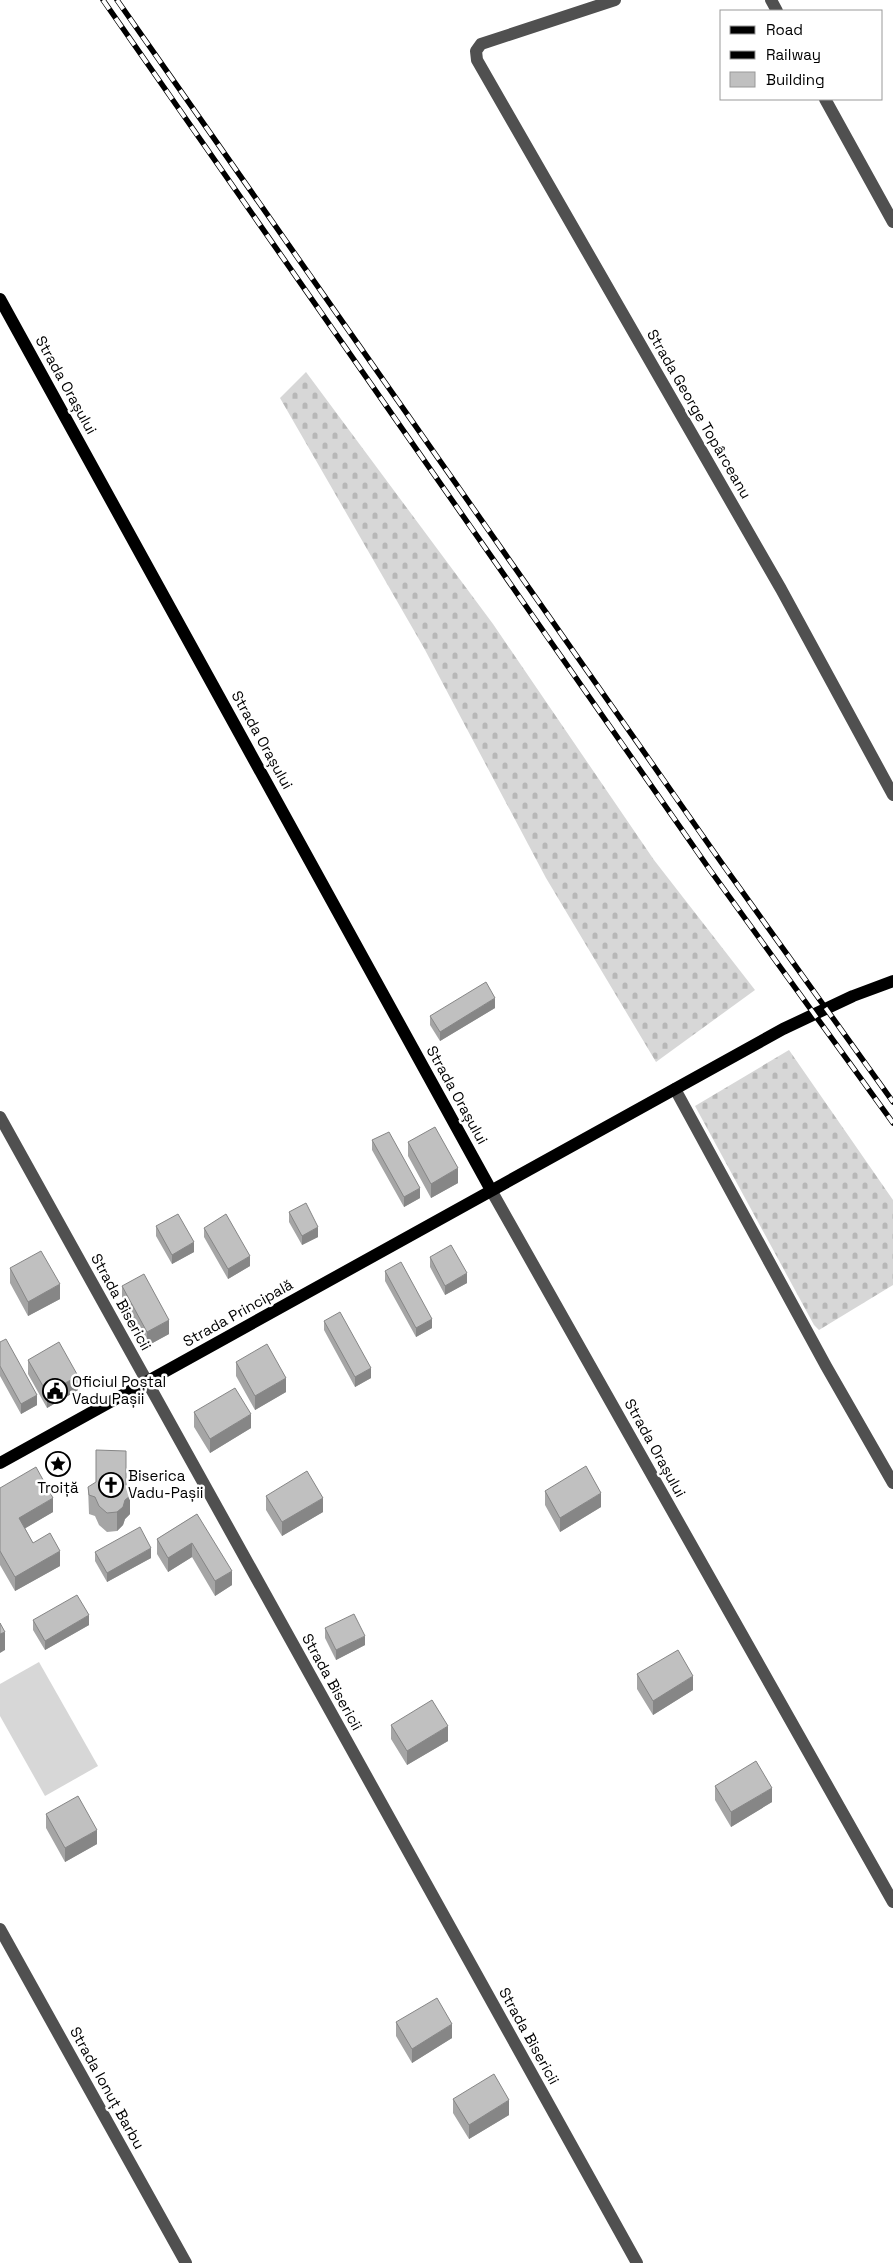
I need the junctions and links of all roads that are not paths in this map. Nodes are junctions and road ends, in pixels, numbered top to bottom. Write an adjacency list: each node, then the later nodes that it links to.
1 (615, 0): 5 (street, Strada George Topârceanu)
2 (826, 100): 3 (street)
3 (893, 222)
4 (0, 299): 9 (main road, Strada Orașului)
5 (893, 795)
6 (893, 981): 7 (main road, Strada Principală)
7 (675, 1089): 9 (main road, Strada Principală); 12 (street)
8 (0, 1117): 10 (street, Strada Bisericii)
9 (491, 1190): 10 (main road, Strada Principală); 13 (street, Strada Orașului)
10 (147, 1382): 11 (main road, Strada Principală); 16 (street, Strada Bisericii)
11 (0, 1463)
12 (893, 1483)
13 (893, 1902)
14 (0, 1929): 15 (street, Strada Ionuț Barbu)
15 (186, 2263)
16 (637, 2263)

